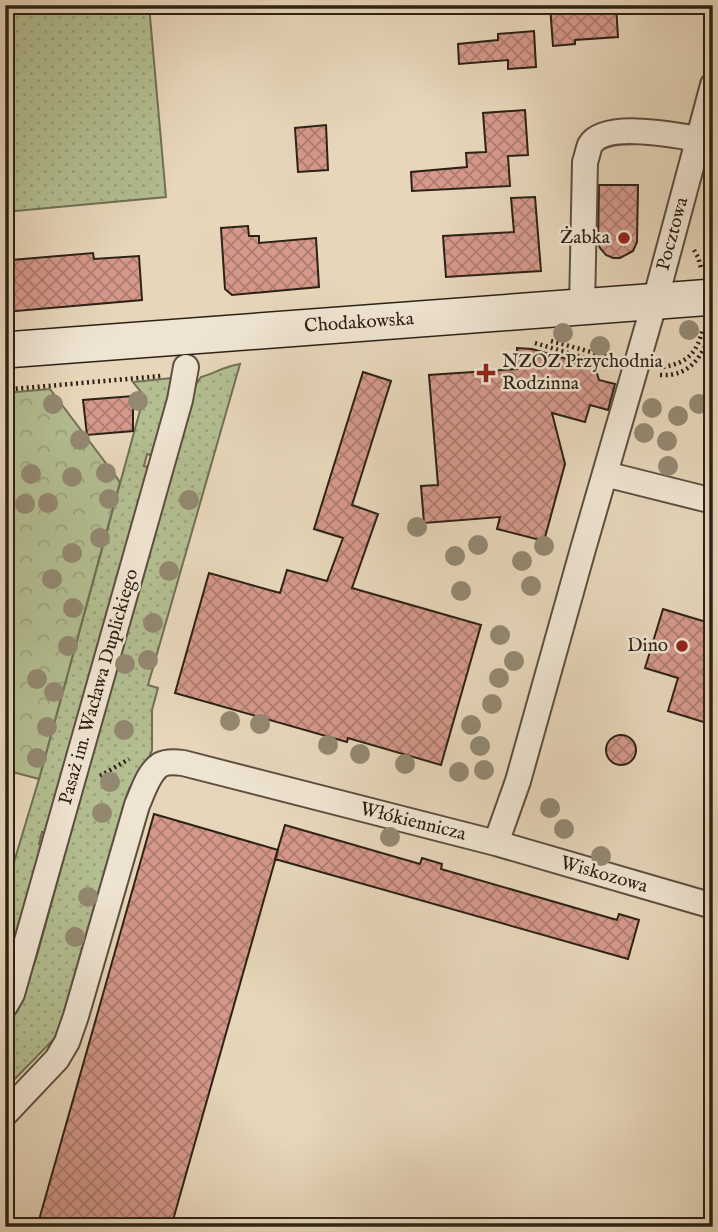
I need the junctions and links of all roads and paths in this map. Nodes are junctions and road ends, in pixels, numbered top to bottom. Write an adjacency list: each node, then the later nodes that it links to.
1 (713, 85): 2 (street, Pocztowa)
2 (698, 139): 4 (street, Pocztowa); 5 (street)
3 (692, 246): 6 (path)
4 (655, 301): 5 (main road, Chodakowska); 6 (main road, Chodakowska); 10 (street)
5 (582, 308): 8 (main road, Chodakowska)
6 (708, 313): 10 (path)
7 (534, 342): 10 (path)
8 (5, 350)
9 (186, 367): 14 (street, Pasaż im. Wacława Duplickiego)
10 (635, 373): 11 (street)
11 (605, 474): 12 (street); 15 (street)
12 (713, 501)
13 (134, 757): 14 (path)
14 (73, 779): 17 (street, Pasaż im. Wacława Duplickiego)
15 (496, 843): 16 (street, Wiskozowa); 18 (street, Włókiennicza)
16 (713, 906)
17 (5, 1006)
18 (5, 1114)

